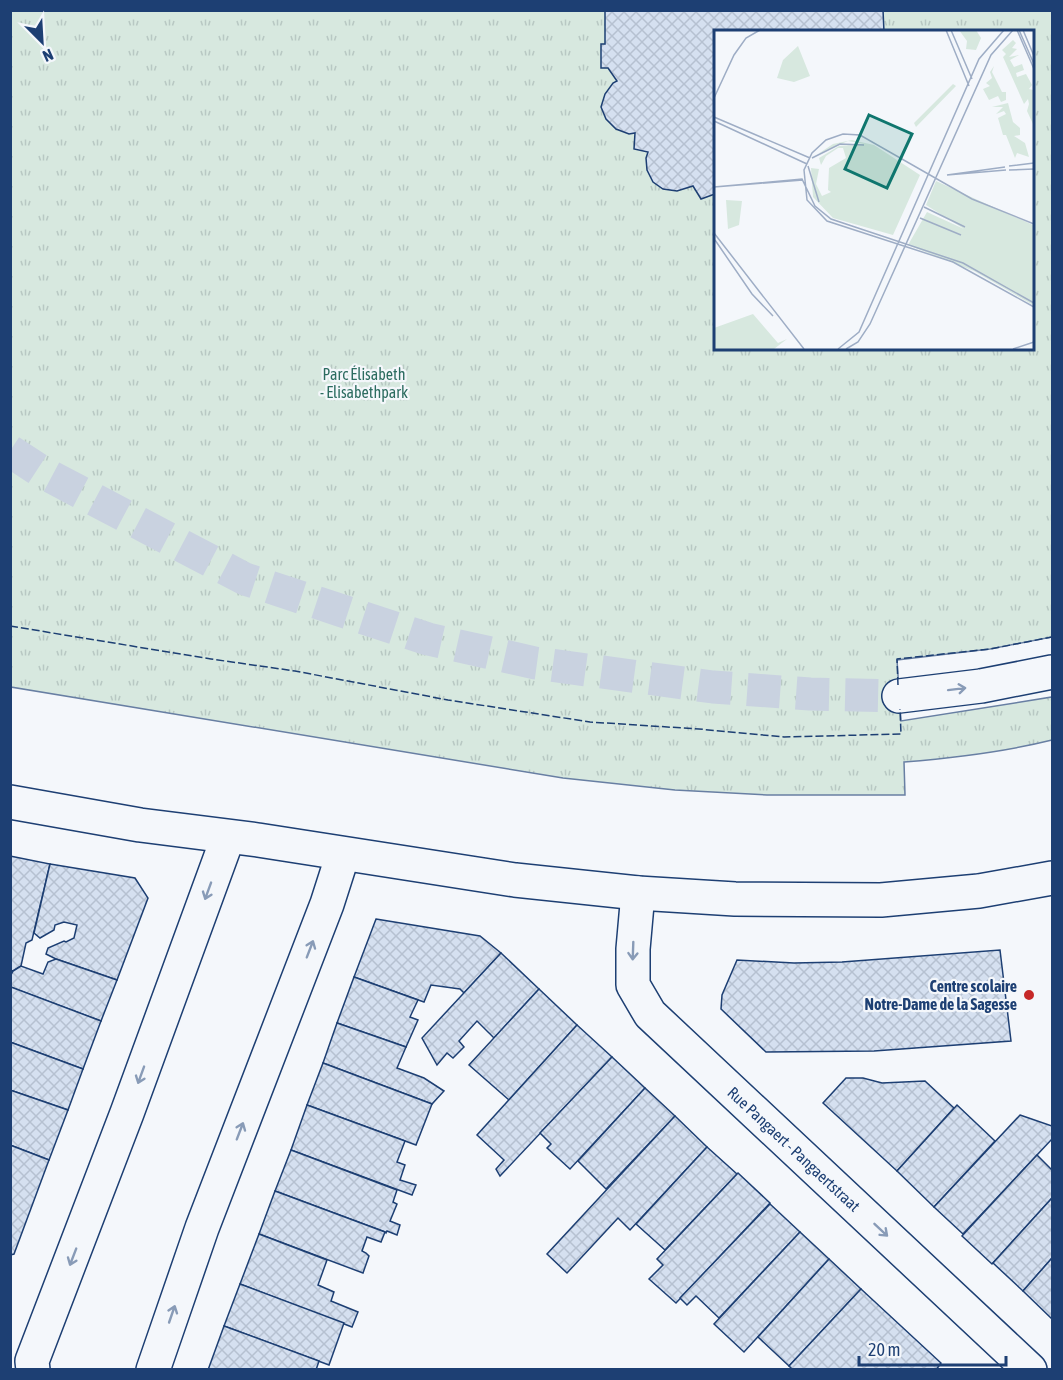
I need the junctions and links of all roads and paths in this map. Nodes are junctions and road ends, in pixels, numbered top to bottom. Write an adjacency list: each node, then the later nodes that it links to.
1 (1053, 672): 2 (main road, one-way to 1)
2 (899, 696)
3 (10, 802): 4 (main road)
4 (228, 837): 5 (main road); 8 (main road, one-way to 8)
5 (343, 854): 7 (main road); 9 (main road, one-way to 5)
6 (1053, 878): 7 (main road)
7 (638, 893): 10 (main road, Rue Pangaert - Pangaertstraat, one-way to 10)
8 (33, 1370)
9 (153, 1370)
10 (1030, 1370)

